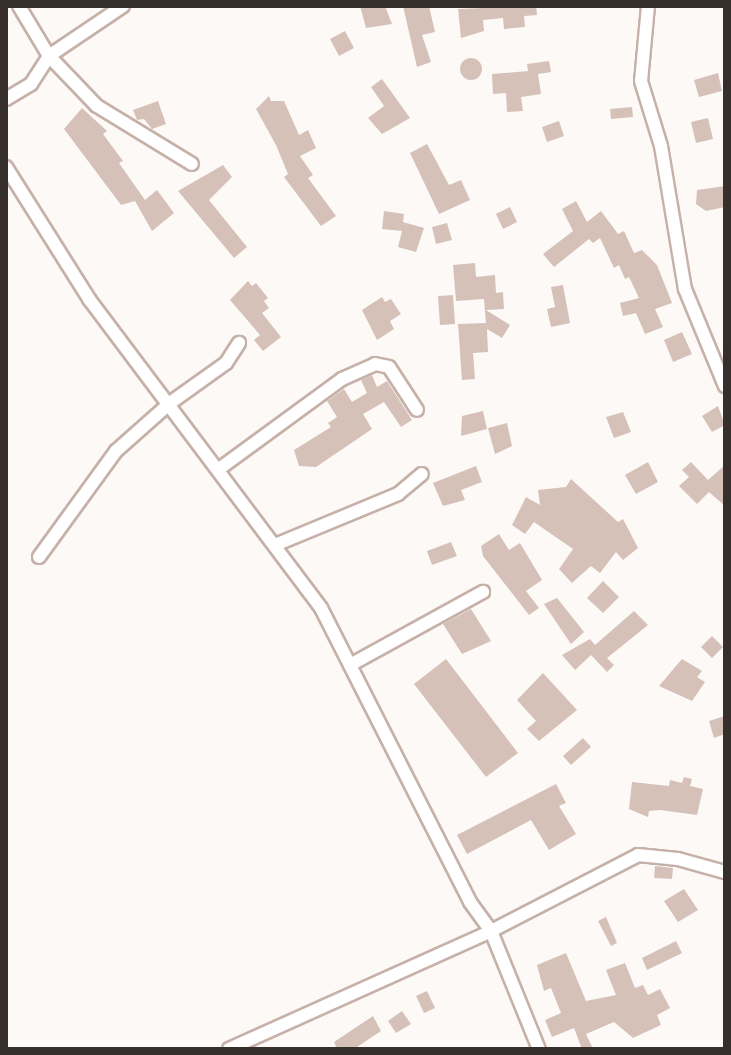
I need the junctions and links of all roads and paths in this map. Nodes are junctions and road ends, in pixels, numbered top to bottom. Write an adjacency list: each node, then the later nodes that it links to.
1 (19, 6): 4 (street)
2 (123, 6): 4 (street)
3 (648, 6): 9 (street)
4 (49, 56): 5 (street); 6 (street)
5 (6, 99)
6 (192, 164)
7 (6, 167): 10 (street)
8 (239, 343): 10 (street)
9 (725, 386)
10 (170, 403): 12 (street); 15 (street)
11 (417, 410): 12 (street)
12 (219, 469): 14 (street)
13 (422, 474): 14 (street)
14 (275, 545): 17 (street)
15 (39, 557)
16 (483, 592): 17 (street)
17 (350, 665): 19 (street)
18 (725, 872): 19 (street)
19 (491, 931): 20 (street); 21 (street)
20 (229, 1049)
21 (539, 1049)

